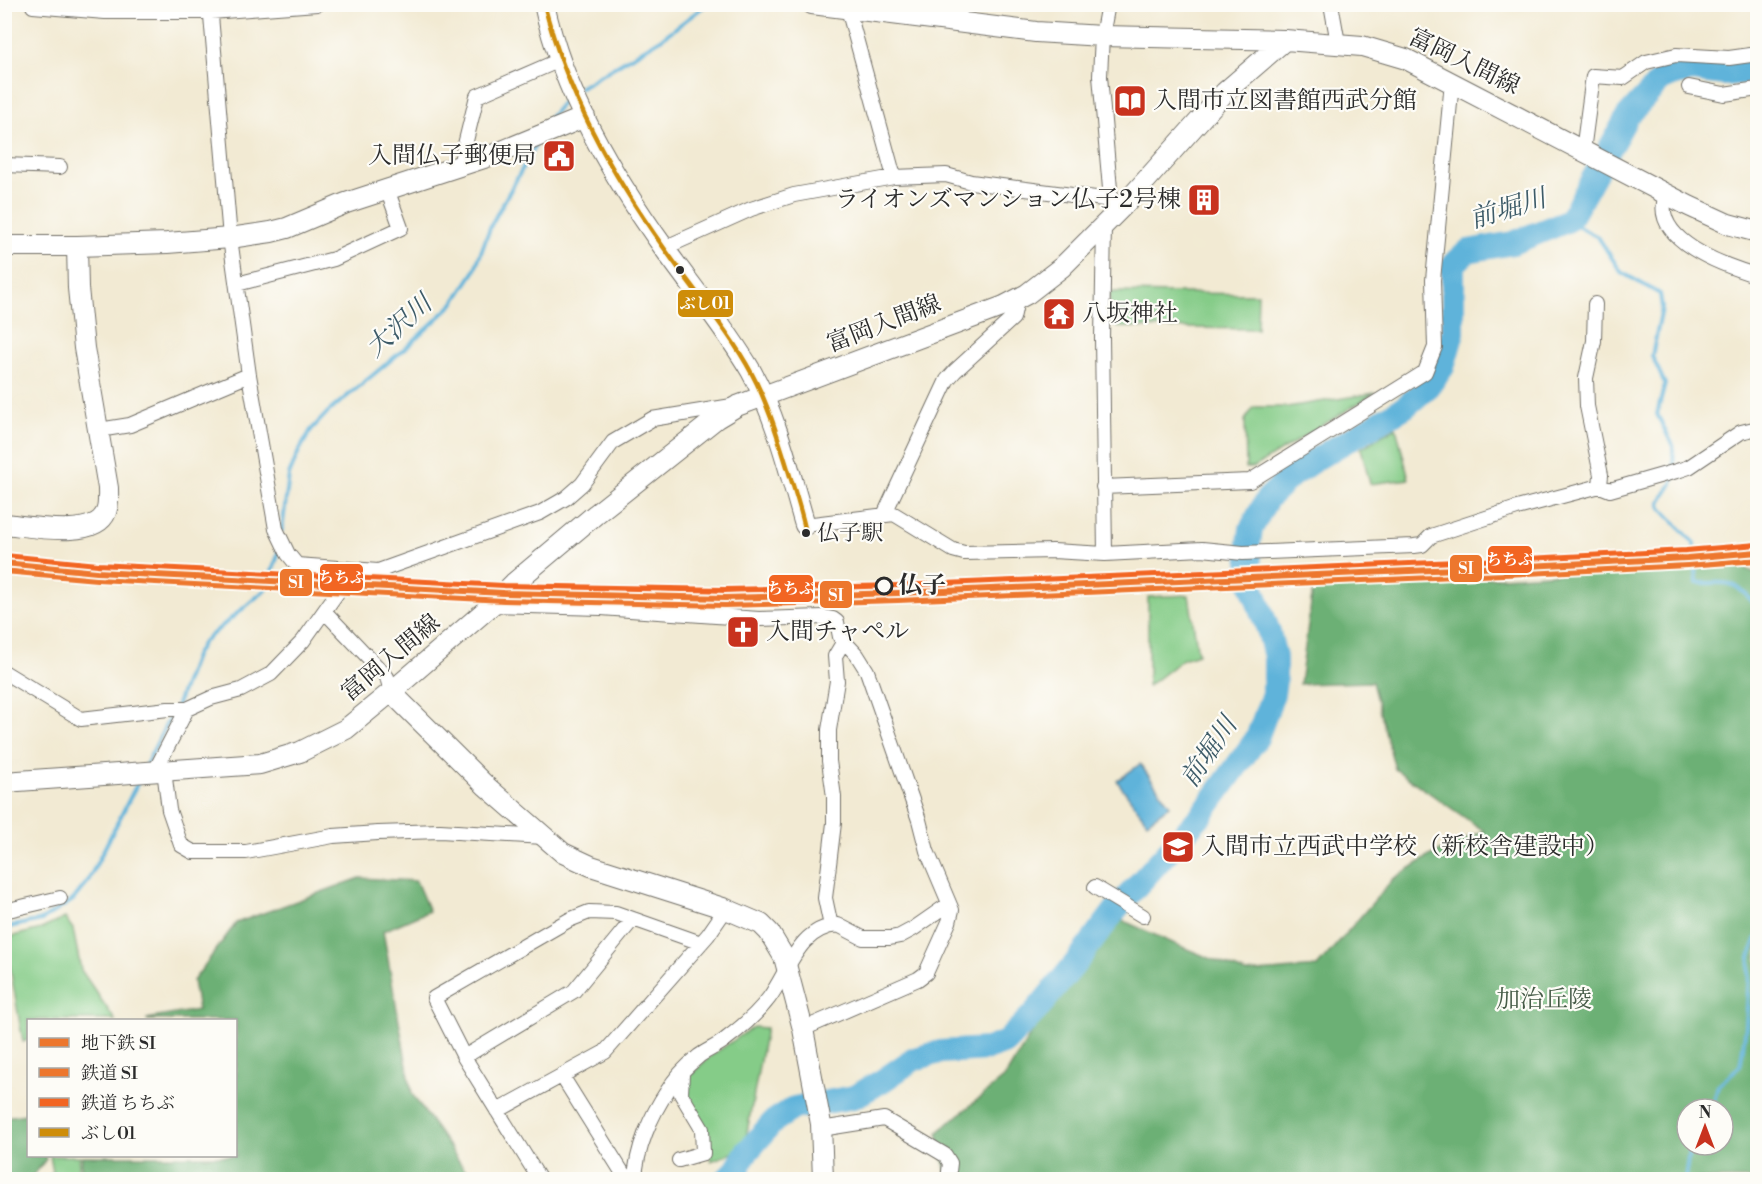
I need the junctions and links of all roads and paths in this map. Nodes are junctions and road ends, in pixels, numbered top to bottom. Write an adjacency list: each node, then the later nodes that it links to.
1 (317, 4): 7 (street)
2 (544, 4): 14 (street)
3 (812, 4): 8 (street)
4 (1108, 4): 10 (street)
5 (1331, 4): 12 (street)
6 (33, 6): 7 (street)
7 (211, 8): 29 (street)
8 (848, 9): 9 (street); 23 (street)
9 (960, 14): 10 (street)
10 (1102, 36): 11 (street); 26 (street)
11 (1285, 40): 12 (street, 富岡入間線); 26 (street, 富岡入間線)
12 (1338, 43): 15 (street, 富岡入間線)
13 (1755, 51): 19 (street)
14 (564, 69): 18 (street); 21 (street)
15 (1452, 82): 19 (street, 富岡入間線); 43 (street)
16 (1689, 87): 17 (street)
17 (1758, 89)
18 (581, 109): 21 (street); 32 (street)
19 (1596, 157): 25 (street, 富岡入間線)
20 (4, 165): 22 (street)
21 (460, 165): 24 (street)
22 (60, 167)
23 (894, 177): 26 (street); 32 (street)
24 (387, 189): 29 (street); 34 (street)
25 (1666, 195): 28 (street, 富岡入間線); 33 (street)
26 (1117, 203): 27 (street, 富岡入間線)
27 (1104, 226): 35 (street, 富岡入間線); 43 (street)
28 (1758, 232)
29 (230, 238): 31 (street); 34 (street)
30 (4, 246): 31 (street)
31 (77, 246): 41 (street)
32 (664, 248): 38 (street)
33 (1758, 276)
34 (237, 284): 37 (street)
35 (1017, 300): 38 (street, 富岡入間線); 44 (street)
36 (1596, 304): 42 (street)
37 (249, 375): 41 (street); 48 (street)
38 (763, 396): 39 (street, 富岡入間線); 46 (street)
39 (737, 406): 48 (street); 49 (street, 富岡入間線)
40 (1758, 428): 42 (street)
41 (99, 430): 45 (street)
42 (1600, 486): 47 (street)
43 (1103, 487): 47 (street)
44 (884, 515): 46 (street); 47 (street)
45 (4, 524)
46 (805, 525)
47 (1105, 554)
48 (338, 568): 50 (street)
49 (492, 605): 51 (street); 53 (street, 富岡入間線)
50 (325, 612): 53 (street); 54 (street)
51 (844, 641): 60 (street); 65 (street)
52 (4, 672): 54 (street)
53 (391, 692): 55 (street, 富岡入間線); 57 (street)
54 (186, 709): 55 (street)
55 (151, 771): 56 (street, 富岡入間線); 57 (street)
56 (4, 782)
57 (544, 837): 61 (street)
58 (1095, 887): 63 (street)
59 (60, 898): 62 (street)
60 (949, 904): 65 (street); 68 (street)
61 (726, 909): 66 (street); 67 (street)
62 (4, 912)
63 (1143, 916)
64 (633, 919): 66 (street); 69 (street); 69 (street)
65 (831, 926): 67 (street)
66 (701, 943): 71 (street)
67 (787, 967): 68 (street); 70 (street)
68 (802, 1029): 73 (street)
69 (464, 1057): 72 (street)
70 (682, 1074): 74 (street); 77 (street)
71 (562, 1076): 72 (street); 76 (street)
72 (497, 1111): 75 (street)
73 (821, 1126): 78 (street); 81 (street)
74 (679, 1160)
75 (540, 1179)
76 (627, 1179)
77 (635, 1179)
78 (823, 1179)
79 (905, 1179): 80 (street)
80 (910, 1179)
81 (948, 1179)

